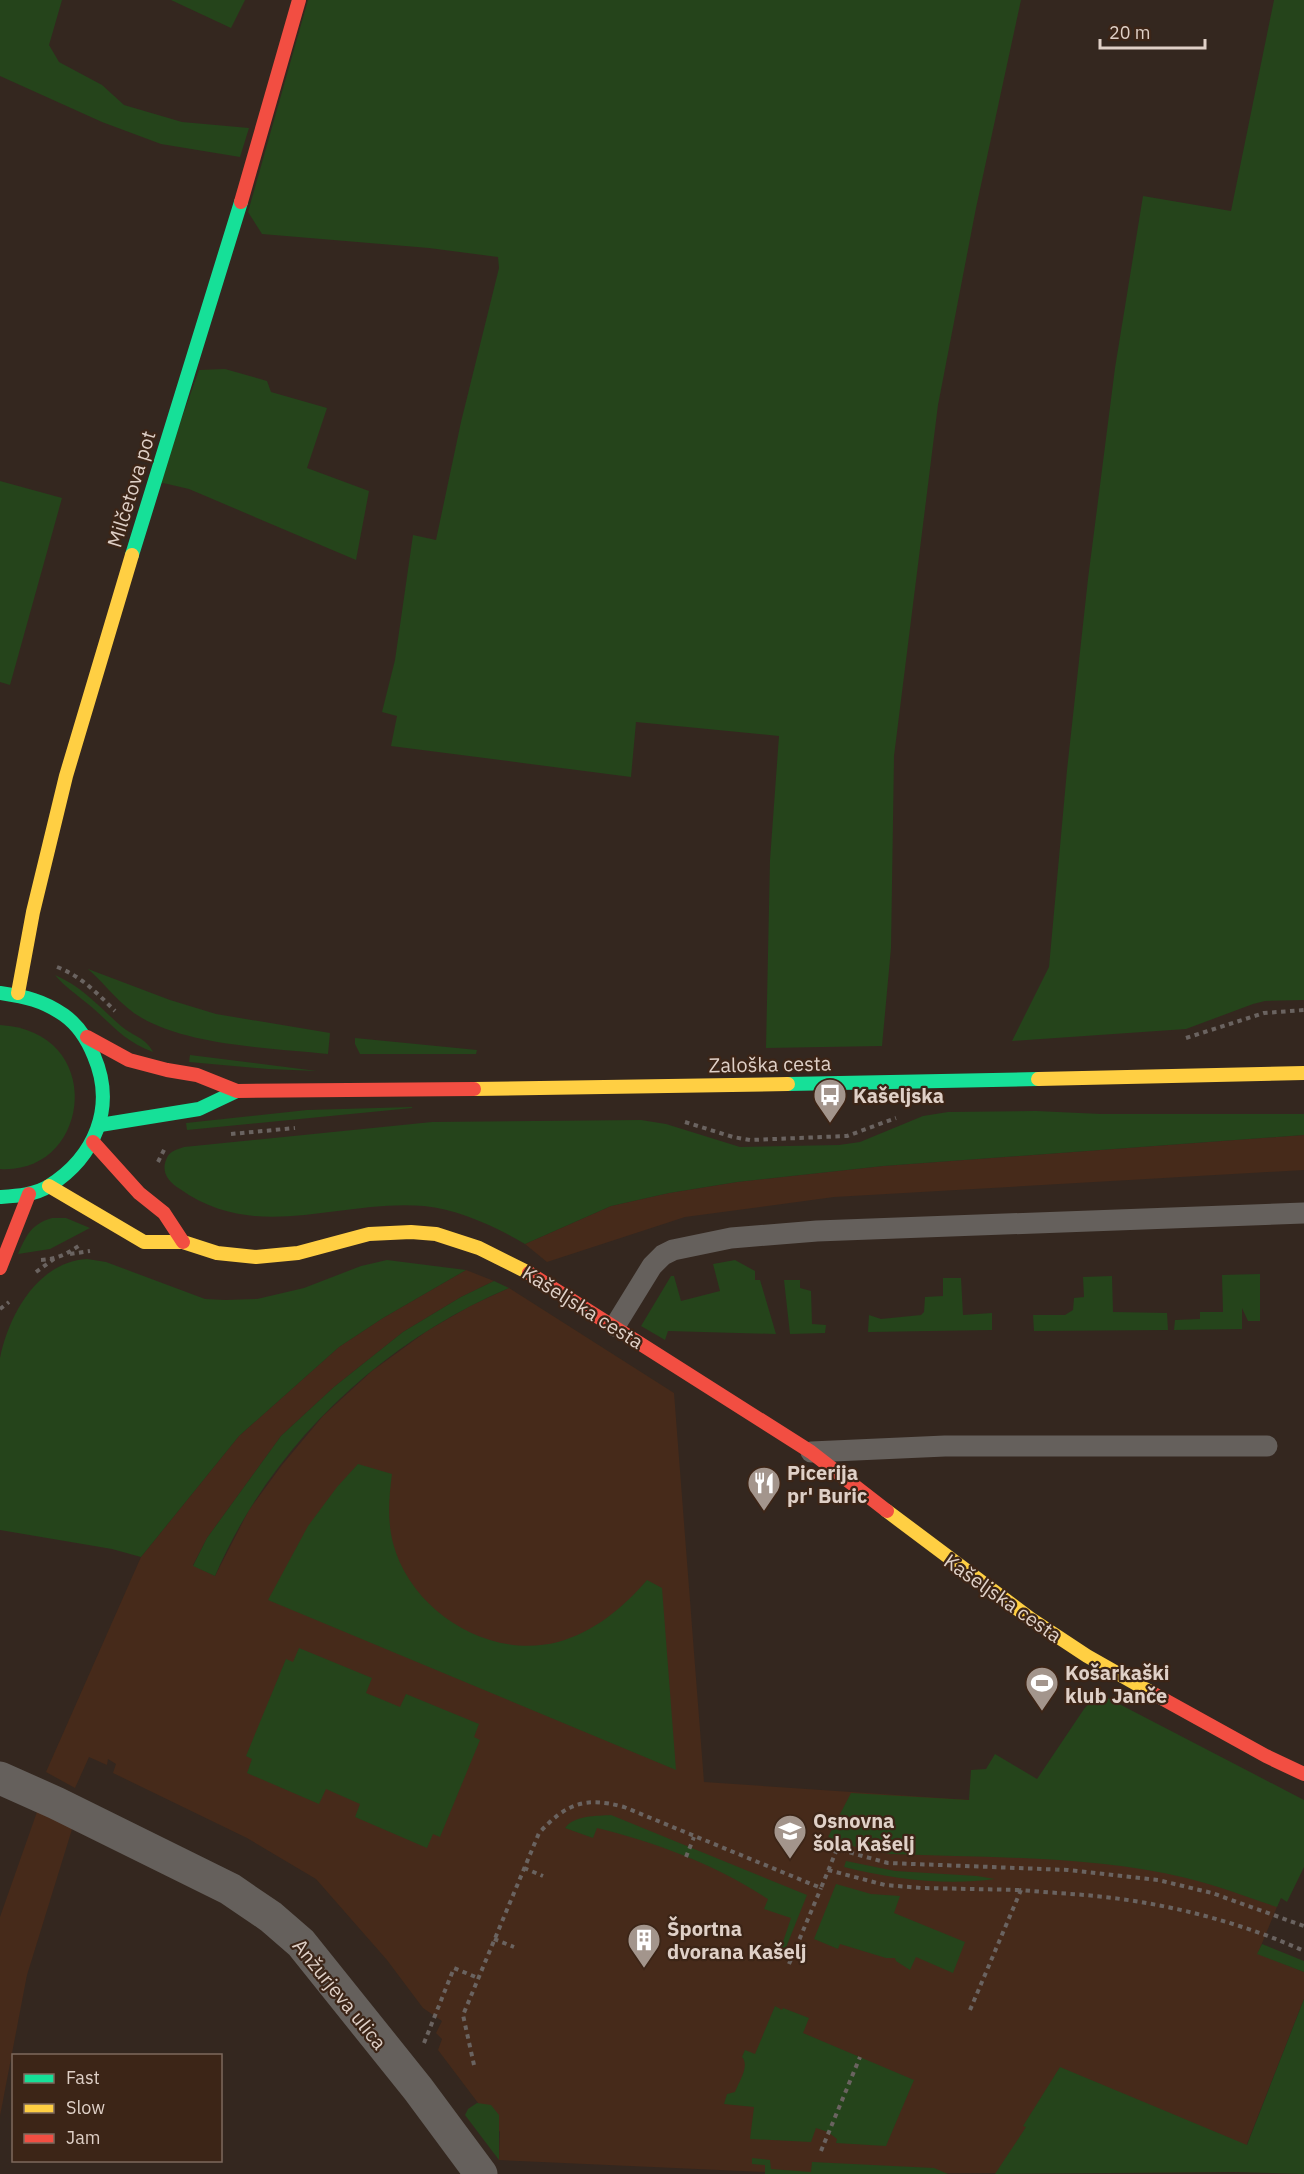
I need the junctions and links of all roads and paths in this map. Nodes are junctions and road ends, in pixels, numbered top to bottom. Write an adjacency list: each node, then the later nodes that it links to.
1 (299, 0): 4 (street, Milčetova pot)
2 (52, 965): 5 (path)
3 (0, 993): 4 (street)
4 (18, 993): 6 (street)
5 (121, 1015)
6 (87, 1037): 8 (street, Zaloška cesta); 9 (street)
7 (1304, 1073): 8 (street, Zaloška cesta)
8 (237, 1091): 9 (street, Zaloška cesta)
9 (100, 1125): 10 (street)
10 (93, 1142): 13 (street); 17 (street)
11 (168, 1143): 12 (path)
12 (156, 1170)
13 (49, 1186): 14 (street); 17 (street, Kašeljska cesta)
14 (29, 1194): 15 (street); 20 (street)
15 (0, 1197)
16 (1304, 1213): 23 (lane)
17 (183, 1242): 23 (street, Kašeljska cesta)
18 (83, 1243): 19 (path)
19 (34, 1261)
20 (0, 1268)
21 (12, 1300): 22 (path)
22 (0, 1309)
23 (615, 1326): 25 (street, Kašeljska cesta)
24 (1267, 1446): 25 (lane)
25 (811, 1452): 26 (street, Kašeljska cesta)
26 (1304, 1774)
27 (0, 1778): 44 (street, Anžurjeva ulica)
28 (694, 1837): 29 (path); 30 (path); 33 (path)
29 (686, 1857)
30 (524, 1868): 32 (path); 36 (path)
31 (828, 1869): 33 (path); 34 (path); 35 (path)
32 (543, 1876)
33 (821, 1888): 39 (path)
34 (1021, 1890): 38 (path); 41 (path)
35 (1304, 1926)
36 (494, 1939): 37 (path); 40 (path)
37 (514, 1947)
38 (1304, 1951)
39 (789, 1964)
40 (478, 1978): 43 (path); 44 (path)
41 (970, 2010)
42 (860, 2057): 45 (path)
43 (474, 2065)
44 (410, 2079): 46 (street, Anžurjeva ulica)
45 (821, 2151)
46 (481, 2174)

